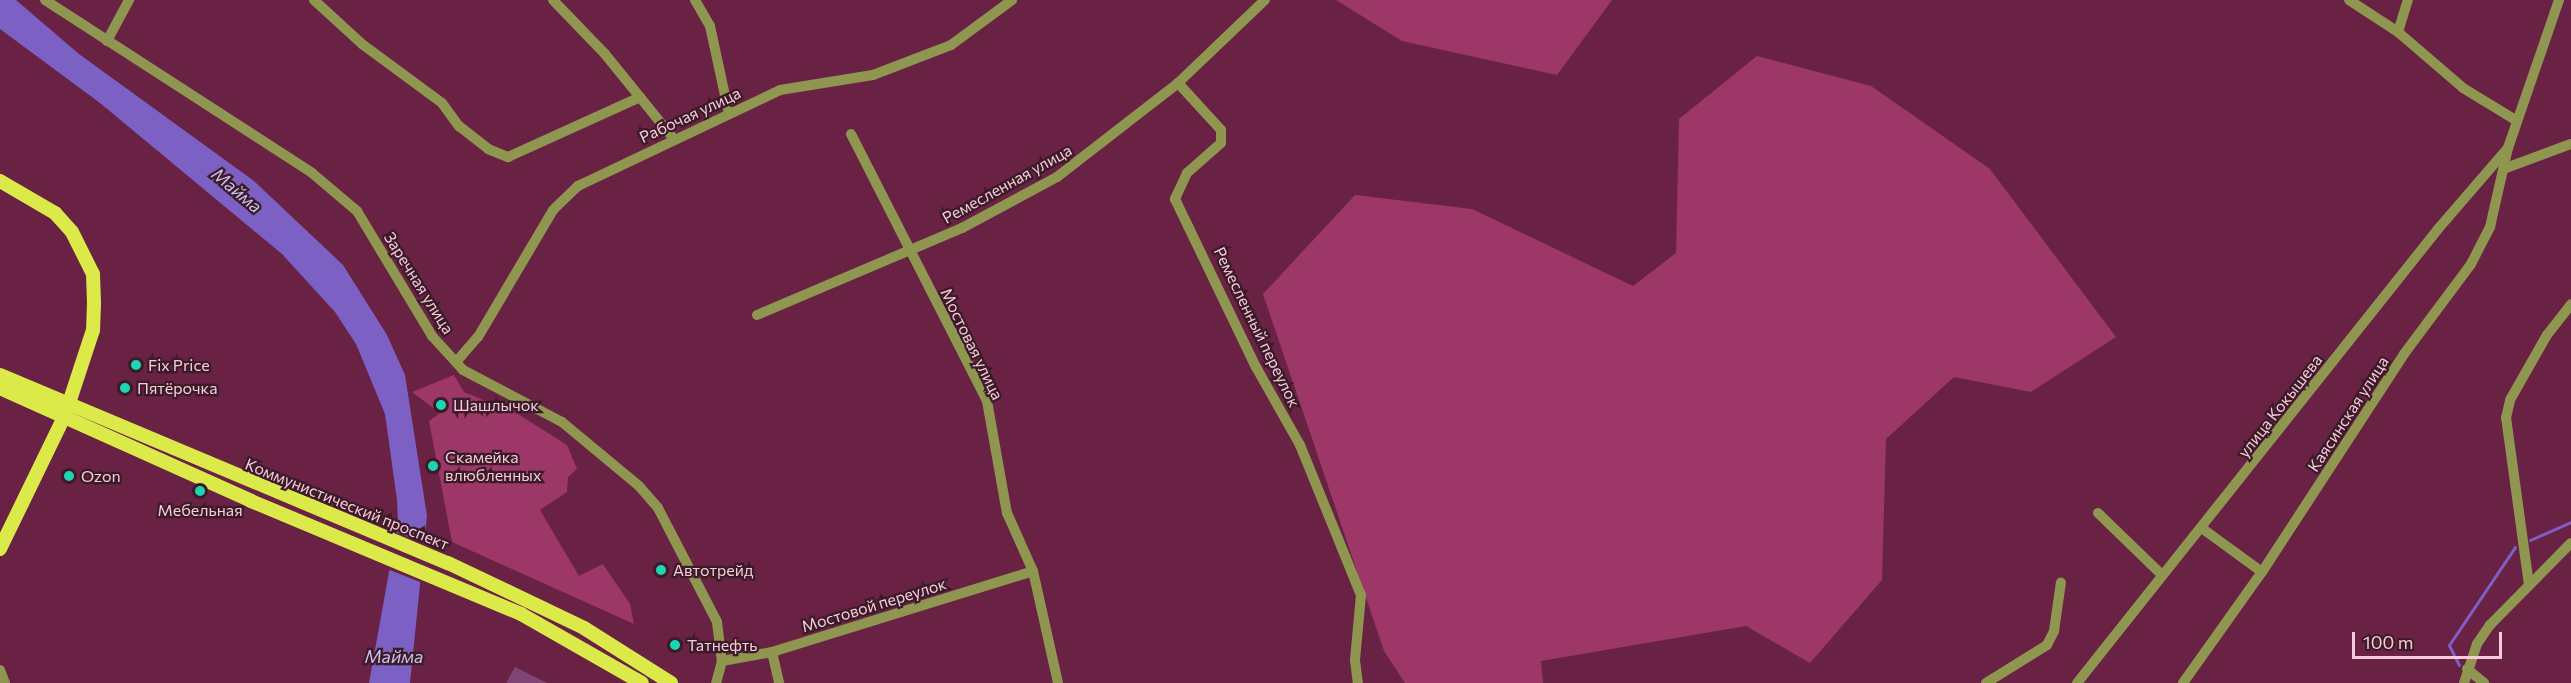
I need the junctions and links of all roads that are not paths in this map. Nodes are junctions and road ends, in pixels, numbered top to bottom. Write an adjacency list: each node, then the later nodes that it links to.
1 (45, 0): 12 (street, Заречная улица)
2 (129, 0): 12 (street)
3 (314, 0): 14 (street)
4 (553, 0): 14 (street)
5 (695, 0): 15 (street)
6 (1012, 0): 15 (street, Рабочая улица)
7 (1265, 0): 13 (street, Ремесленная улица)
8 (2349, 0): 11 (street)
9 (2408, 0): 11 (street)
10 (2559, 0): 16 (street)
11 (2398, 32): 16 (street)
12 (107, 41): 27 (street, Заречная улица)
13 (1178, 83): 24 (street, Ремесленная улица); 51 (street, Ремесленный переулок)
14 (640, 97): 18 (street)
15 (729, 114): 18 (street, Рабочая улица)
16 (2517, 122): 20 (street)
17 (851, 134): 24 (street, Мостовая улица)
18 (673, 138): 27 (street, Рабочая улица)
19 (2571, 144): 21 (street)
20 (2508, 148): 21 (street, Каясинская улица); 32 (street, улица Кокышева)
21 (2506, 168): 37 (street, Каясинская улица)
22 (0, 181): 30 (main road)
23 (0, 189): 30 (main road)
24 (907, 251): 26 (street, Ремесленная улица); 36 (street, Мостовая улица)
25 (2571, 304): 40 (street)
26 (757, 315)
27 (456, 362): 42 (street, Заречная улица)
28 (0, 375): 30 (main road, Коммунистический проспект)
29 (0, 388): 30 (main road, Коммунистический проспект)
30 (63, 408): 33 (main road); 35 (main road); 46 (main road, Коммунистический проспект); 47 (main road, Коммунистический проспект)
31 (2098, 513): 38 (street)
32 (2203, 529): 37 (street); 38 (street, улица Кокышева)
33 (0, 530)
34 (2571, 543): 40 (street)
35 (0, 549)
36 (1033, 571): 41 (street, Мостовой переулок); 50 (street, Мостовая улица)
37 (2262, 572): 54 (street, Каясинская улица)
38 (2162, 575): 53 (street, улица Кокышева)
39 (2061, 582): 52 (street)
40 (2529, 585): 43 (street)
41 (772, 652): 42 (street, Мостовой переулок); 49 (street)
42 (722, 661): 48 (street)
43 (2467, 669): 55 (street); 56 (street)
44 (0, 670): 45 (street)
45 (5, 683)
46 (642, 683)
47 (671, 683)
48 (716, 683)
49 (779, 683)
50 (1058, 683)
51 (1358, 683)
52 (1986, 683)
53 (2077, 683)
54 (2183, 683)
55 (2464, 683)
56 (2484, 683)

